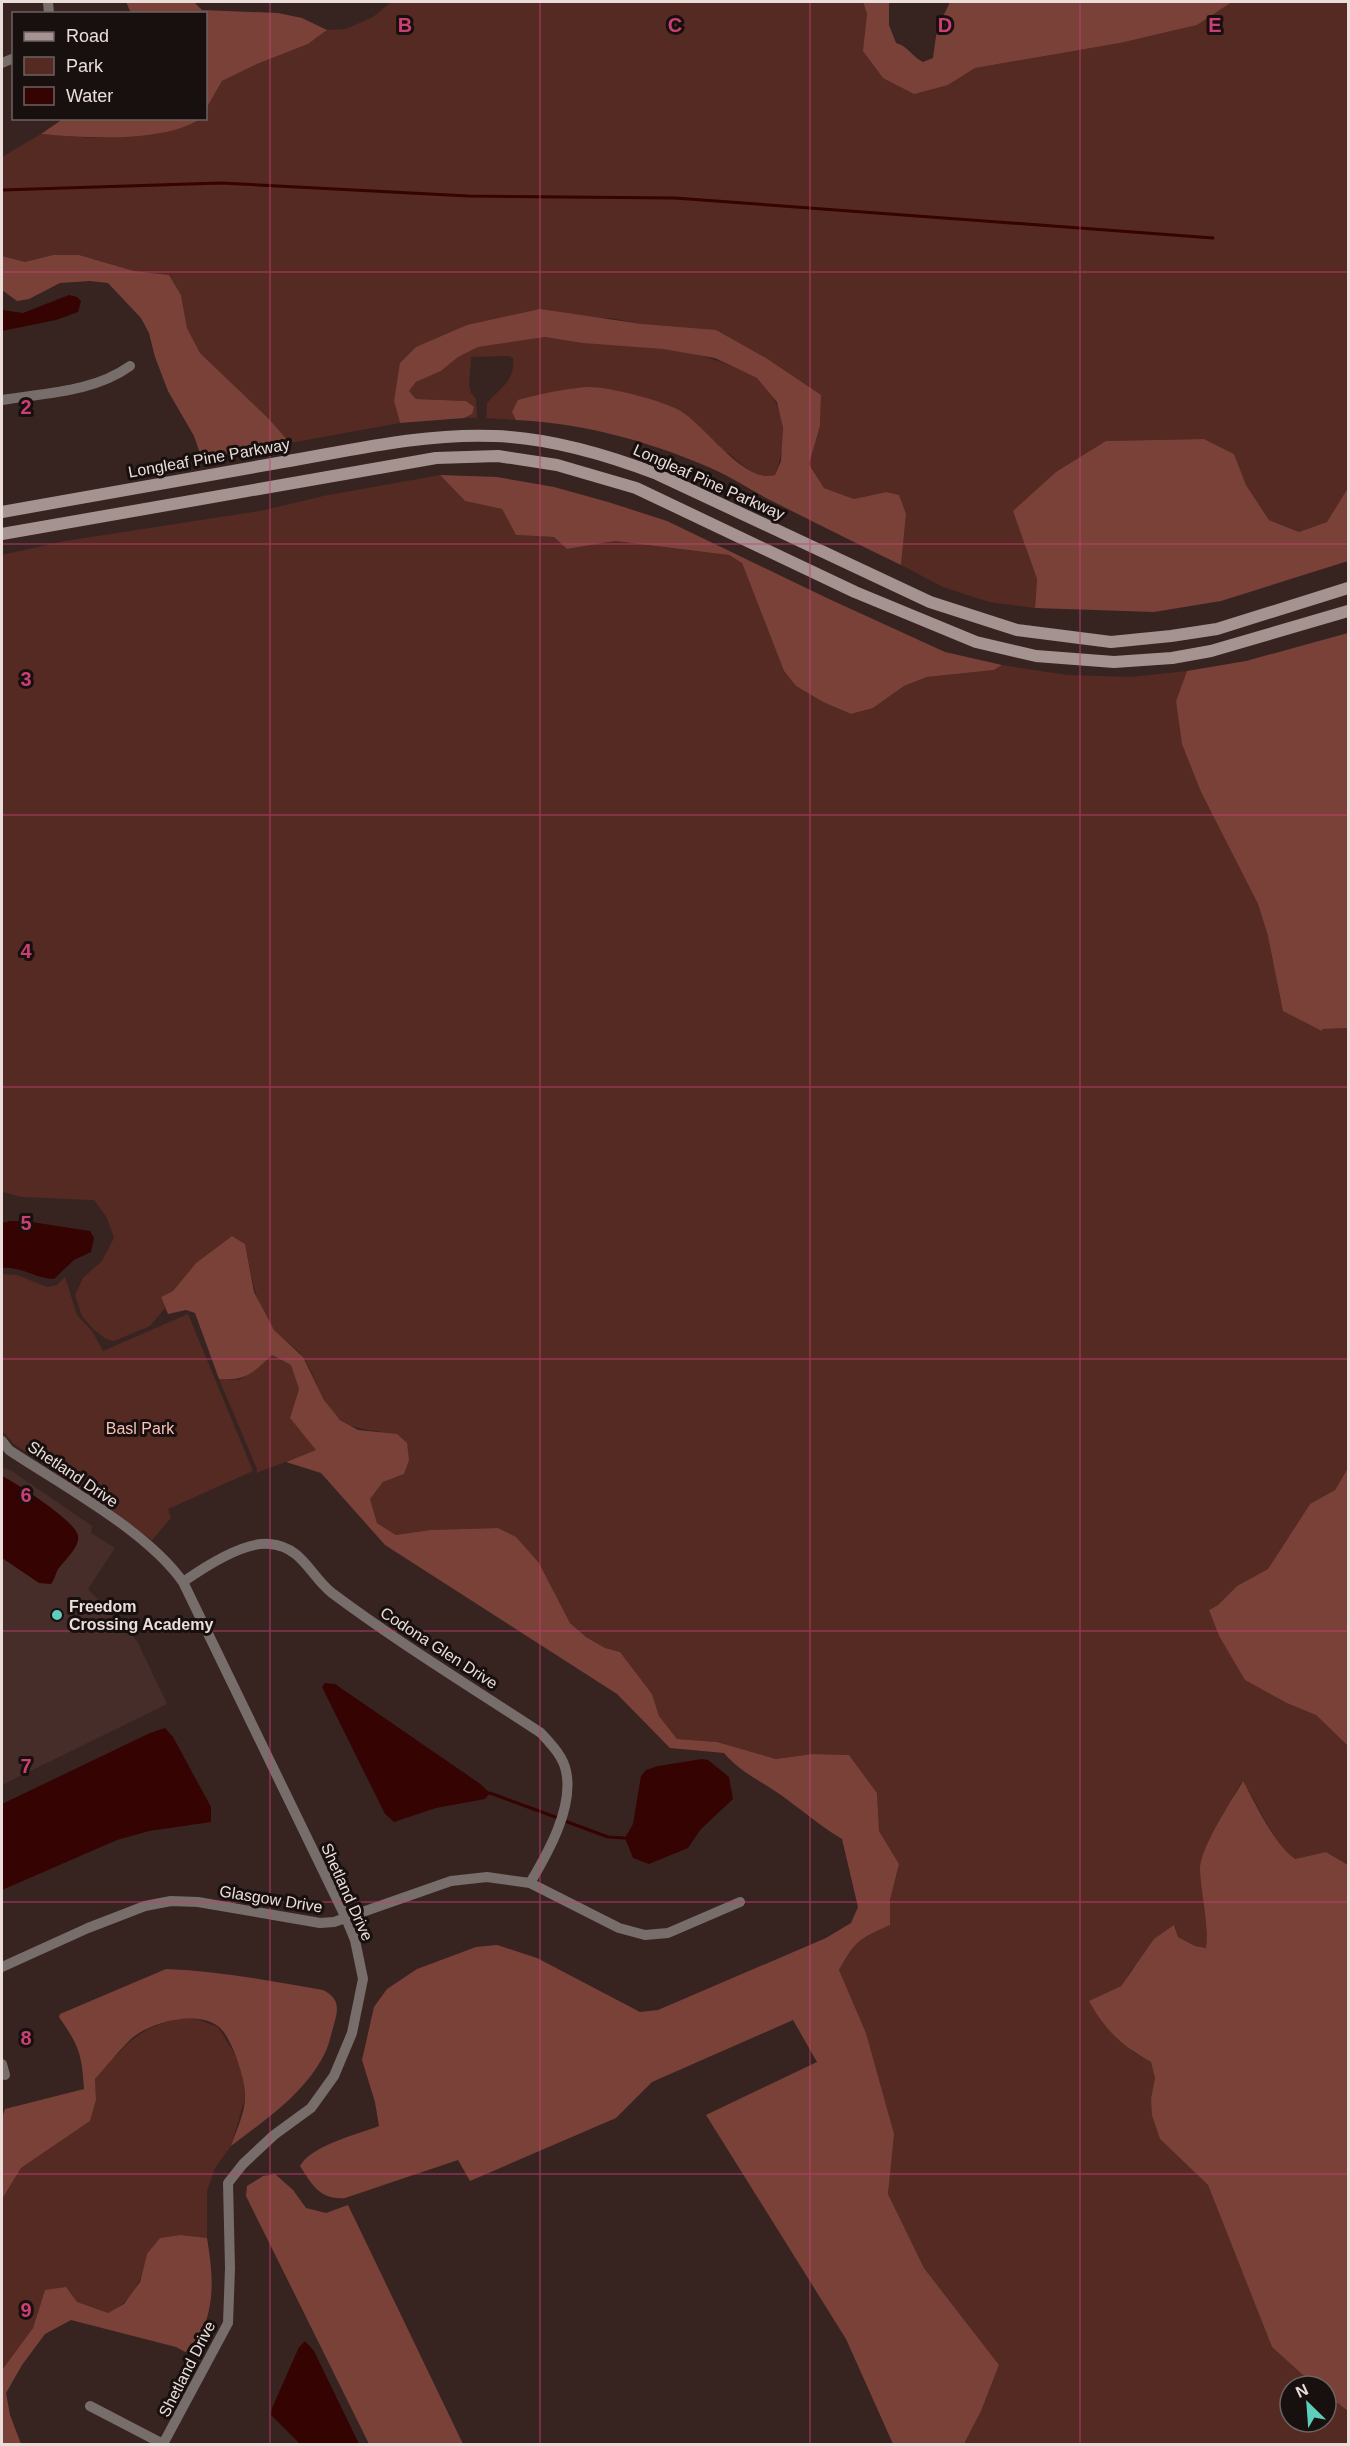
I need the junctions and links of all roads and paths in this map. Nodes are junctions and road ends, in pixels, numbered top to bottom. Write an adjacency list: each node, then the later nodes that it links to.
1 (130, 366): 2 (street)
2 (2, 400)
3 (535, 440): 4 (main road); 5 (main road, Longleaf Pine Parkway); 7 (main road, Longleaf Pine Parkway)
4 (533, 461): 6 (main road); 8 (main road)
5 (2, 512)
6 (2, 534)
7 (1348, 588)
8 (1348, 611)
9 (2, 1441): 10 (street, Shetland Drive)
10 (183, 1582): 11 (street, Codona Glen Drive); 13 (street, Shetland Drive)
11 (530, 1884): 12 (street, Glasgow Drive); 13 (street, Glasgow Drive)
12 (740, 1902)
13 (346, 1918): 14 (street, Glasgow Drive); 18 (street, Shetland Drive)
14 (2, 1967)
15 (2, 2064): 16 (street)
16 (5, 2075)
17 (90, 2406): 18 (street)
18 (163, 2444)

